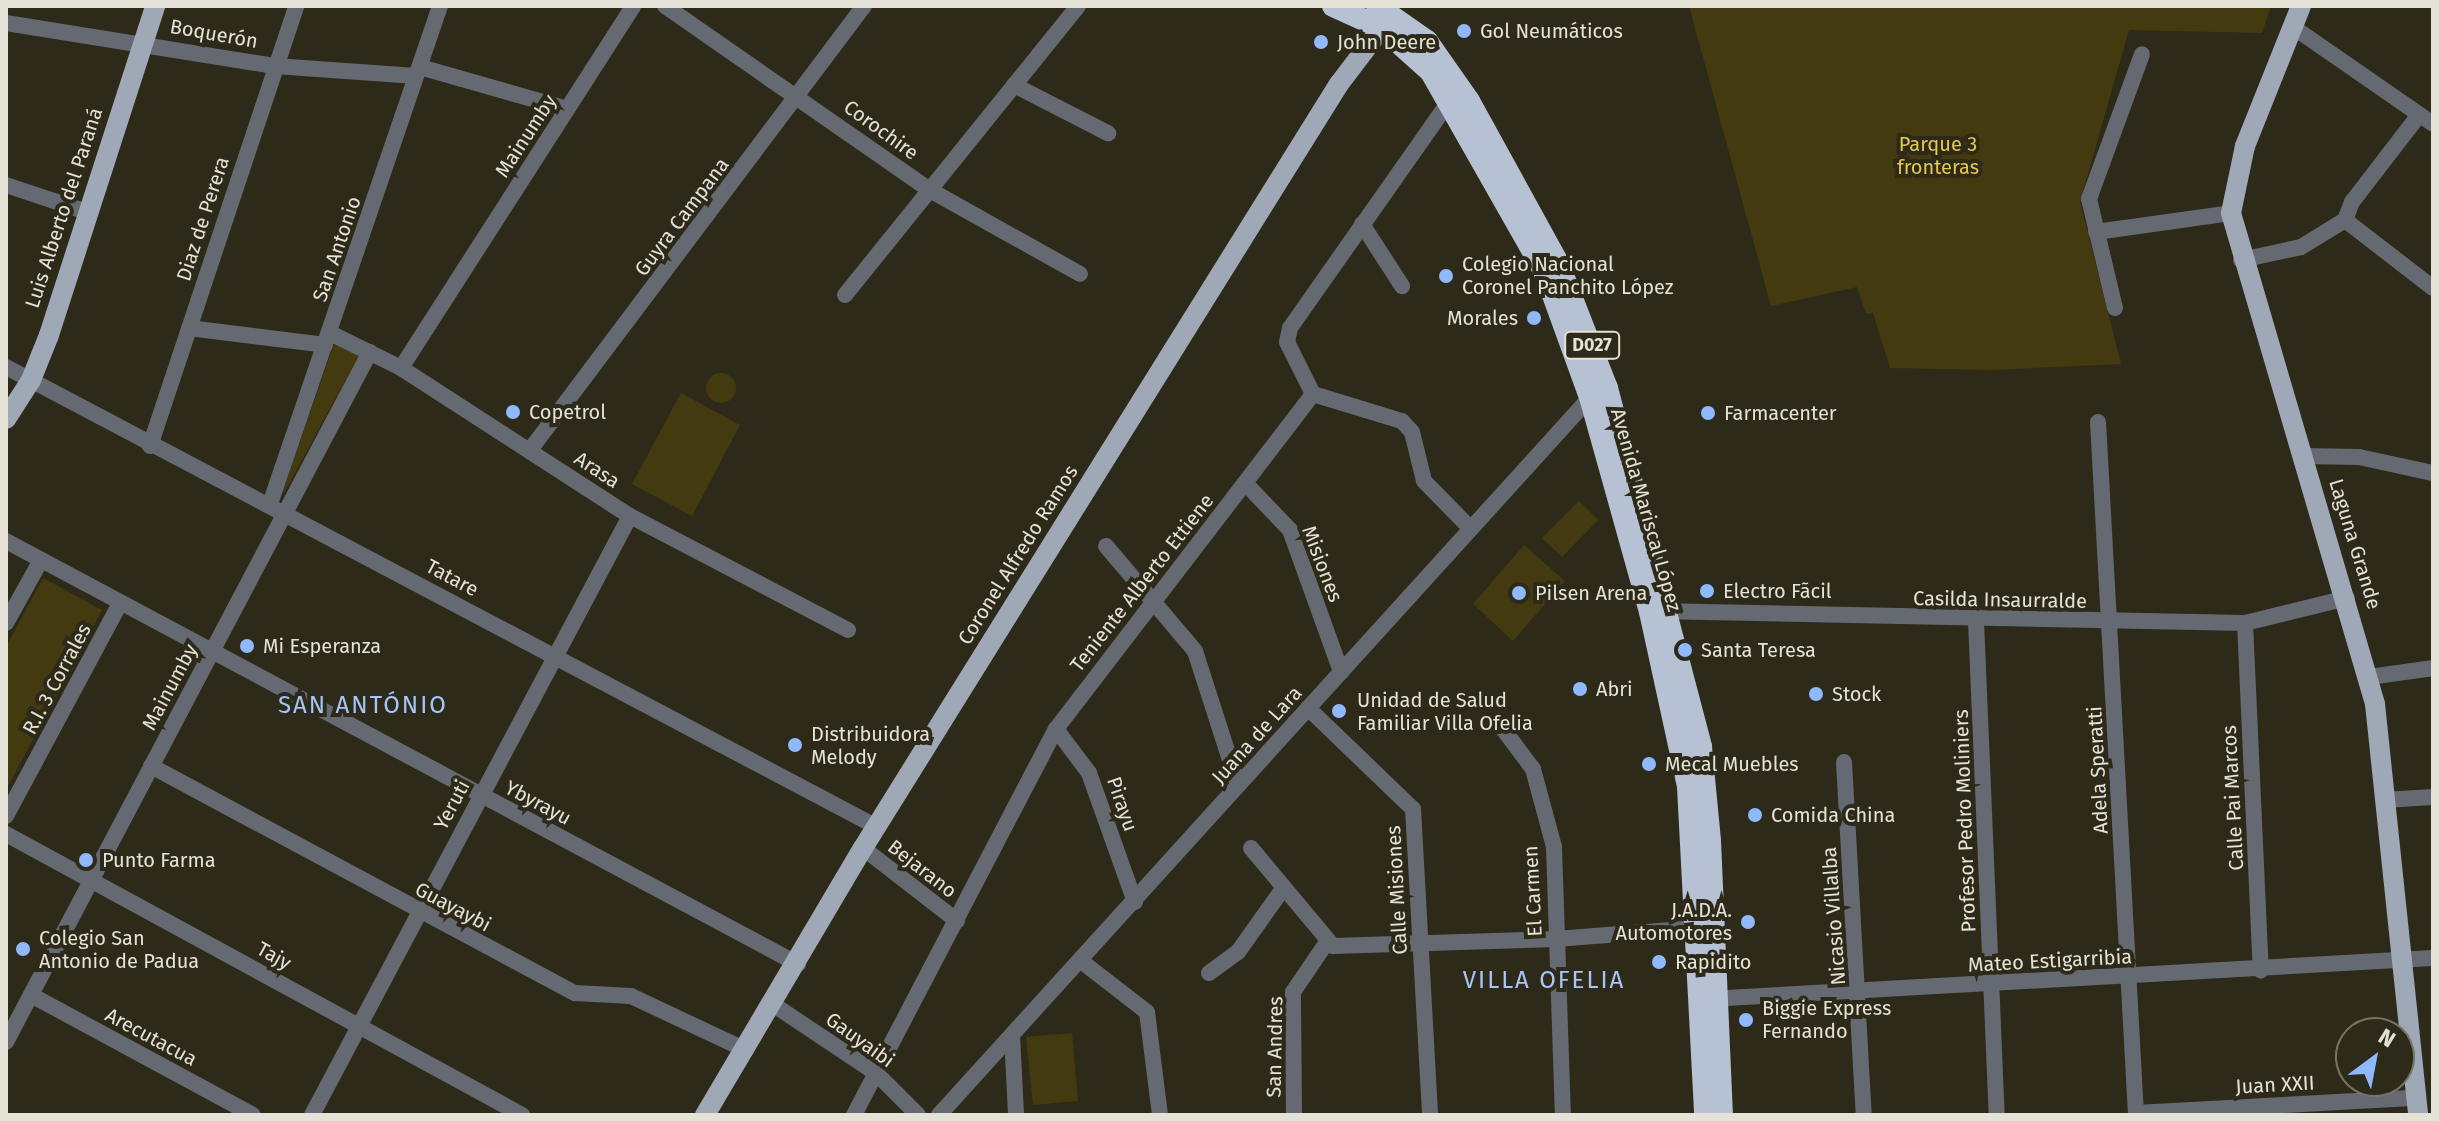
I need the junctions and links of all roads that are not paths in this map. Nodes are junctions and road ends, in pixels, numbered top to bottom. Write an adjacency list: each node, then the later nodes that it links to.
1 (155, 6): 13 (main road, Luis Alberto del Paraná)
2 (296, 6): 15 (street, Diaz de Perera)
3 (440, 6): 16 (street, San Antonio)
4 (633, 6): 20 (street, Mainumby)
5 (665, 6): 18 (street, Corochire)
6 (864, 6): 18 (street, Guyra Campana)
7 (1078, 6): 17 (street)
8 (1333, 6): 10 (highway, Avenida Mariscal López / D027)
9 (2301, 6): 12 (main road, Laguna Grande)
10 (1387, 14): 19 (highway, Avenida Mariscal López / D027); 42 (highway, Avenida Mariscal López / D027); 81 (main road, Coronel Alfredo Ramos)
11 (6, 23): 13 (street, Boquerón)
12 (2293, 27): 21 (street); 26 (main road, Laguna Grande)
13 (143, 42): 15 (street, Boquerón); 25 (main road, Luis Alberto del Paraná)
14 (2142, 54): 29 (street)
15 (275, 66): 16 (street, Boquerón); 36 (street, Diaz de Perera)
16 (418, 72): 20 (street, Boquerón); 37 (street, San Antonio)
17 (1014, 85): 22 (street); 24 (street)
18 (799, 95): 24 (street, Corochire); 47 (street, Guyra Campana)
19 (1449, 102): 28 (street); 42 (highway, Avenida Mariscal López / D027)
20 (567, 109): 40 (street, Mainumby)
21 (2426, 120): 27 (street)
22 (1108, 133)
23 (6, 185): 25 (street)
24 (928, 189): 31 (street, Corochire); 34 (street)
25 (87, 212): 41 (main road, Luis Alberto del Paraná)
26 (2231, 213): 29 (street); 30 (main road, Laguna Grande)
27 (2345, 220): 30 (street); 33 (street)
28 (1362, 224): 32 (street); 43 (street)
29 (2096, 232): 35 (street)
30 (2241, 260): 48 (main road, Laguna Grande)
31 (1080, 274)
32 (1402, 286)
33 (2433, 288)
34 (845, 295)
35 (2115, 308)
36 (189, 328): 37 (street, Arasa); 46 (street, Diaz de Perera)
37 (328, 339): 38 (street, Arasa); 51 (street, San Antonio)
38 (370, 352): 40 (street, Arasa); 51 (street, Mainumby)
39 (6, 367): 41 (street, Tatare)
40 (401, 368): 47 (street, Arasa)
41 (31, 380): 44 (main road, Luis Alberto del Paraná); 46 (street, Tatare)
42 (1598, 390): 53 (street, Juana de Lara); 60 (highway, Avenida Mariscal López / D027)
43 (1313, 394): 50 (street, Teniente Alberto Ettiene); 53 (street)
44 (6, 419)
45 (2098, 422): 62 (street, Adela Speratti)
46 (150, 446): 51 (street, Tatare)
47 (530, 450): 52 (street, Arasa)
48 (2302, 456): 49 (street); 57 (main road, Laguna Grande)
49 (2433, 473)
50 (1245, 483): 58 (street, Teniente Alberto Ettiene); 69 (street, Misiones)
51 (278, 508): 66 (street, Mainumby); 67 (street, Tatare)
52 (630, 516): 65 (street, Arasa); 67 (street, Yeruti)
53 (1469, 527): 69 (street, Juana de Lara)
54 (6, 541): 56 (street, Ybyrayu)
55 (1106, 546): 58 (street)
56 (41, 560): 59 (street, Ybyrayu); 63 (street)
57 (2347, 598): 64 (street, Casilda Insaurralde); 70 (main road, Laguna Grande)
58 (1151, 602): 73 (street, Teniente Alberto Ettiene); 76 (street)
59 (120, 603): 66 (street, Ybyrayu); 80 (street, R.I. 3 Corrales)
60 (1659, 610): 61 (street, Casilda Insaurralde); 90 (highway, Avenida Mariscal López / D027)
61 (1976, 621): 62 (street, Casilda Insaurralde); 101 (street, Profesor Pedro Moliniers)
62 (2109, 621): 64 (street, Casilda Insaurralde); 100 (street, Adela Speratti)
63 (6, 623)
64 (2245, 623): 98 (street, Calle Pai Marcos)
65 (848, 630)
66 (211, 653): 75 (street, Mainumby); 77 (street, Ybyrayu)
67 (557, 656): 77 (street, Yeruti); 81 (street, Tatare)
68 (2433, 668): 70 (street)
69 (1341, 672): 71 (street, Juana de Lara)
70 (2369, 677): 79 (main road, Laguna Grande)
71 (1308, 708): 76 (street, Juana de Lara); 93 (street, Calle Misiones)
72 (1500, 725): 91 (street, El Carmen)
73 (1056, 729): 87 (street, Pirayu); 89 (street, Teniente Alberto Ettiene)
74 (1844, 762): 102 (street, Nicasio Villalba)
75 (151, 766): 85 (street, Mainumby); 88 (street, Guayaybi)
76 (1238, 785): 87 (street, Juana de Lara)
77 (480, 795): 88 (street, Yeruti); 97 (street, Ybyrayu)
78 (2433, 797): 79 (street)
79 (2384, 800): 96 (main road, Laguna Grande)
80 (6, 816)
81 (877, 827): 83 (main road, Coronel Alfredo Ramos)
82 (6, 834): 85 (street, Tajy)
83 (863, 848): 89 (street, Bejarano); 97 (main road, Coronel Alfredo Ramos)
84 (1251, 848): 86 (street)
85 (92, 879): 103 (street, Mainumby); 106 (street, Tajy)
86 (1282, 890): 92 (street); 99 (street)
87 (1135, 902): 95 (street, Juana de Lara)
88 (418, 911): 106 (street, Yeruti); 109 (street, Guayaybi)
89 (957, 921): 110 (street, Teniente Alberto Ettiene)
90 (1705, 927): 91 (street); 104 (highway, Avenida Mariscal López / D027)
91 (1556, 939): 93 (street); 124 (street, El Carmen)
92 (1327, 942): 93 (street); 122 (street, San Andres)
93 (1420, 943): 123 (street, Calle Misiones)
94 (2433, 958): 96 (street, Mateo Estigarribia)
95 (1081, 961): 107 (street, Juana de Lara); 121 (street)
96 (2403, 961): 98 (street, Mateo Estigarribia); 111 (main road, Laguna Grande)
97 (798, 964): 105 (main road, Coronel Alfredo Ramos)
98 (2261, 971): 100 (street, Mateo Estigarribia)
99 (1209, 973)
100 (2130, 978): 101 (street, Mateo Estigarribia); 112 (street, Adela Speratti)
101 (1991, 985): 102 (street, Mateo Estigarribia); 128 (street, Profesor Pedro Moliniers)
102 (1859, 988): 104 (street, Mateo Estigarribia); 127 (street, Nicasio Villalba)
103 (31, 995): 108 (street, Mainumby); 113 (street, Arecutacua)
104 (1709, 999): 125 (highway, Avenida Mariscal López / D027); 126 (highway, Avenida Mariscal López / D027)
105 (774, 1005): 109 (main road, Coronel Alfredo Ramos); 110 (street, Gauyaibi)
106 (361, 1027): 114 (street, Yeruti); 115 (street, Tajy)
107 (1012, 1035): 119 (street, Juana de Lara); 120 (street)
108 (6, 1042)
109 (746, 1050): 116 (main road, Coronel Alfredo Ramos)
110 (876, 1073): 117 (street, Teniente Alberto Ettiene); 118 (street, Gauyaibi)
111 (2417, 1107): 112 (street, Juan XXII)
112 (2136, 1114)
113 (253, 1115)
114 (312, 1115)
115 (522, 1115)
116 (705, 1115)
117 (854, 1115)
118 (918, 1115)
119 (939, 1115)
120 (1016, 1115)
121 (1160, 1115)
122 (1294, 1115)
123 (1430, 1115)
124 (1563, 1115)
125 (1705, 1115)
126 (1722, 1115)
127 (1864, 1115)
128 (1997, 1115)

